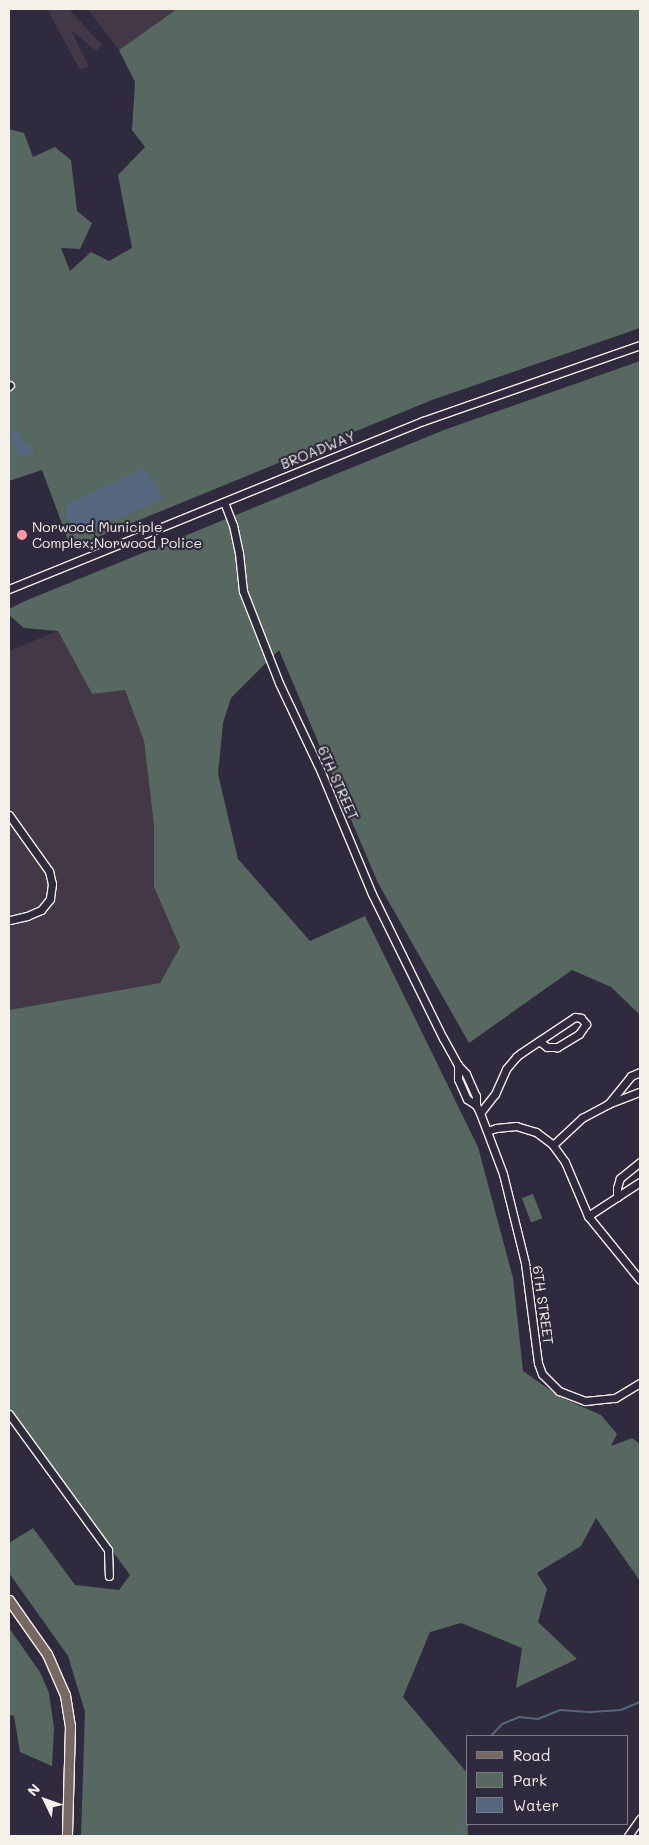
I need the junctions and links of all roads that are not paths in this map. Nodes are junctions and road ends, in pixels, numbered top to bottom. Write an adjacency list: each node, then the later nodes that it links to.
1 (640, 345): 2 (street, BROADWAY)
2 (224, 502): 3 (street, BROADWAY); 10 (street, 6TH STREET)
3 (9, 589)
4 (9, 815): 5 (street)
5 (9, 920)
6 (539, 1041): 6 (street); 10 (street)
7 (640, 1072): 9 (street)
8 (640, 1092): 9 (street)
9 (608, 1104): 12 (street)
10 (480, 1113): 11 (street, 6TH STREET)
11 (488, 1131): 12 (street); 18 (street, 6TH STREET)
12 (553, 1146): 16 (street)
13 (640, 1162): 15 (street)
14 (640, 1182): 15 (street)
15 (617, 1197): 16 (street)
16 (588, 1216): 17 (street)
17 (639, 1275)
18 (640, 1383)
19 (9, 1414): 20 (street)
20 (109, 1576)
21 (9, 1600): 23 (main road)
22 (640, 1819): 24 (street)
23 (67, 1836)
24 (628, 1836)

